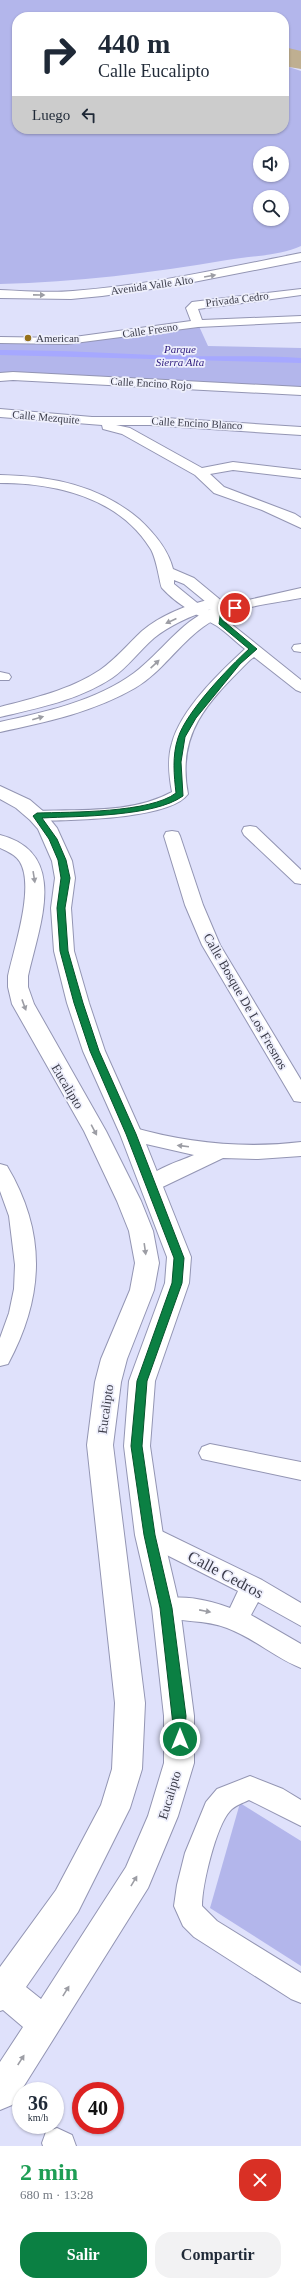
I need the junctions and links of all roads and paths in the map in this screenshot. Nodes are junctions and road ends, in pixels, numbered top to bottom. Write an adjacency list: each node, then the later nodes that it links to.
1 (301, 246): 3 (street, Avenida Valle Alto)
2 (301, 257): 7 (street, Avenida Valle Alto, one-way to 2)
3 (126, 276)
4 (60, 282): 5 (street)
5 (0, 285)
6 (301, 292): 9 (street, Privada Cedro)
7 (0, 294)
8 (301, 319): 9 (street, Calle Fresno)
9 (198, 324): 10 (street, Calle Fresno)
10 (0, 340)
11 (0, 377): 12 (street, Calle Encino Rojo)
12 (301, 391)
13 (0, 413): 15 (street, Calle Mezquite)
14 (150, 420): 15 (street, Calle Encino Blanco); 16 (street); 17 (street, Calle Encino Blanco)
15 (92, 421): 16 (street)
16 (126, 431): 18 (street)
17 (301, 431)
18 (200, 472): 19 (street); 21 (street)
19 (301, 474)
20 (0, 479): 22 (street)
21 (301, 524)
22 (168, 572): 25 (street); 25 (street)
23 (301, 580): 25 (street)
24 (301, 593): 25 (street)
25 (213, 612): 26 (street); 28 (street, one-way to 28); 29 (street, one-way to 25)
26 (254, 649): 27 (street); 31 (street)
27 (301, 687)
28 (0, 712)
29 (0, 727)
30 (1, 795): 31 (street, Eucalipto)
31 (37, 816): 34 (street, Eucalipto)
32 (250, 831): 36 (street)
33 (172, 836): 37 (street, Calle Bosque De Los Fresnos)
34 (53, 839): 35 (street); 38 (street, Eucalipto)
35 (7, 844): 54 (street, Eucalipto, one-way to 54)
36 (301, 879)
37 (301, 1096)
38 (131, 1134): 40 (street, one-way to 38); 42 (street, Eucalipto)
39 (301, 1149): 40 (street)
40 (222, 1151): 42 (street)
41 (0, 1171): 43 (street)
42 (152, 1185): 46 (street, Eucalipto)
43 (0, 1358)
44 (210, 1453): 45 (street)
45 (301, 1471)
46 (149, 1535): 47 (street, Calle Cedros); 48 (street, Eucalipto)
47 (253, 1587): 49 (street, Calle Cedros); 50 (street)
48 (166, 1608): 50 (street, one-way to 50); 55 (street, Eucalipto, one-way to 48)
49 (301, 1616)
50 (236, 1620): 51 (street)
51 (301, 1657)
52 (301, 1814): 53 (street)
53 (301, 1989)
54 (2, 1993): 55 (street)
55 (45, 2024): 56 (street, Eucalipto, one-way to 55)
56 (0, 2093)

